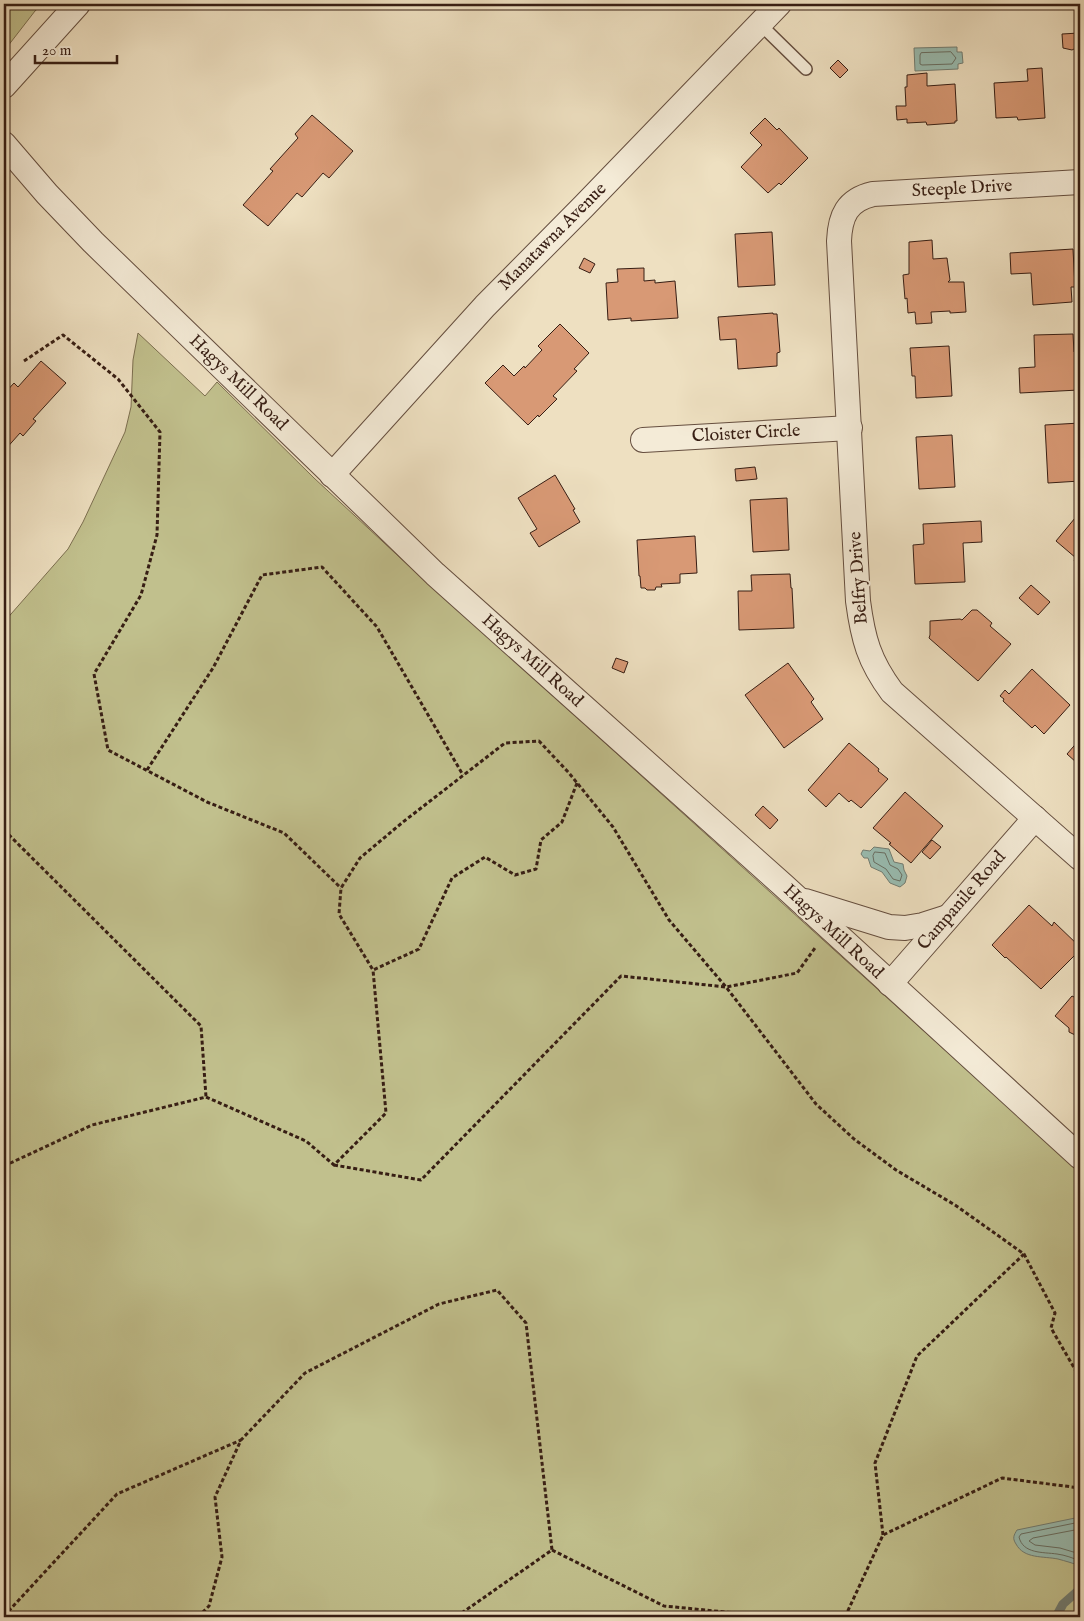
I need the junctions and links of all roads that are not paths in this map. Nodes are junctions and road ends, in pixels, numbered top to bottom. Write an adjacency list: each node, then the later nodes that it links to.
1 (78, 4): 5 (street)
2 (779, 4): 3 (street, Manatawna Avenue)
3 (760, 24): 4 (lane); 11 (street, Manatawna Avenue)
4 (806, 69)
5 (4, 86)
6 (4, 144): 11 (street, Hagys Mill Road)
7 (1080, 182): 8 (street, Steeple Drive)
8 (848, 207): 9 (street, Belfry Drive)
9 (850, 428): 10 (street, Cloister Circle); 12 (street, Belfry Drive)
10 (643, 440)
11 (332, 474): 14 (street, Hagys Mill Road)
12 (1035, 818): 13 (street, Belfry Drive); 15 (street, Campanile Road)
13 (1080, 858)
14 (797, 898): 15 (street); 16 (street, Hagys Mill Road)
15 (948, 917): 16 (street, Campanile Road)
16 (890, 984): 17 (street, Hagys Mill Road)
17 (1080, 1157)

